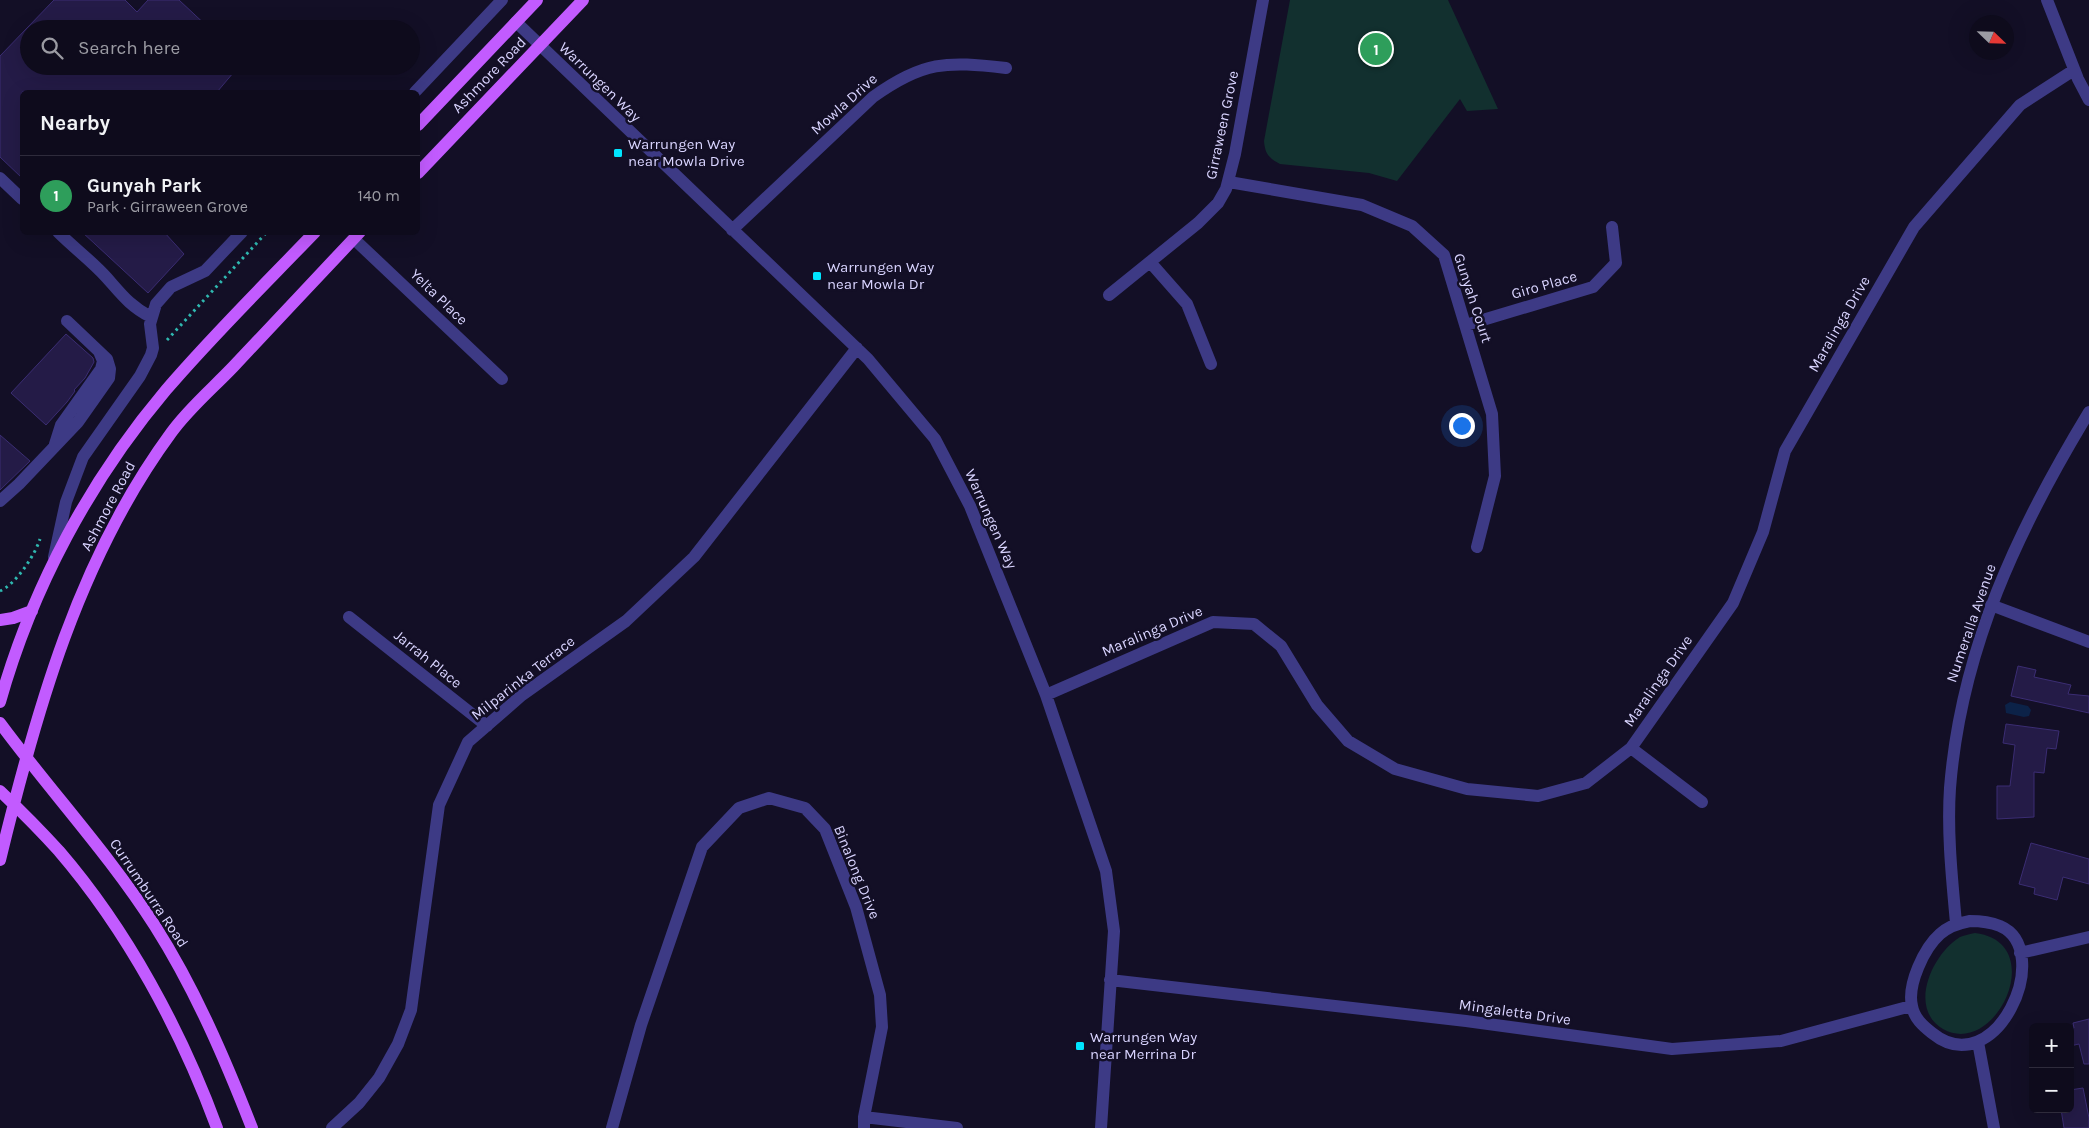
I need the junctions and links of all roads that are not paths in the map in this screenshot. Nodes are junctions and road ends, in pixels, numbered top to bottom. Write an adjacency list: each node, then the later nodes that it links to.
1 (502, 0): 10 (street)
2 (537, 0): 6 (main road, Ashmore Road)
3 (582, 0): 7 (main road, Ashmore Road)
4 (1263, 0): 15 (street, Girraween Grove)
5 (2046, 0): 9 (street)
6 (516, 22): 7 (street, Warrungen Way); 12 (main road, Ashmore Road)
7 (539, 46): 13 (main road, Ashmore Road); 18 (street, Warrungen Way)
8 (1006, 68): 18 (street, Mowla Drive)
9 (2080, 74): 11 (street); 44 (street, Maralinga Drive)
10 (417, 90)
11 (2089, 100)
12 (420, 123)
13 (420, 171)
14 (0, 178): 16 (street)
15 (1229, 182): 23 (street, Girraween Grove); 27 (street, Gunyah Court)
16 (20, 197)
17 (1612, 226): 27 (street, Giro Place)
18 (732, 230): 28 (street, Warrungen Way)
19 (61, 235): 25 (street)
20 (239, 235): 25 (street)
21 (311, 235): 34 (main road, Ashmore Road)
22 (357, 236): 30 (street, Yelta Place); 45 (main road, Ashmore Road)
23 (1150, 262): 24 (street, Girraween Grove); 29 (street)
24 (1109, 295)
25 (151, 317): 34 (street)
26 (67, 321): 32 (street)
27 (1466, 325): 33 (street, Gunyah Court)
28 (857, 348): 40 (street, Warrungen Way); 43 (street, Milparinka Terrace)
29 (1211, 364)
30 (502, 379)
31 (2089, 412): 35 (street, Numeralla Avenue)
32 (0, 501)
33 (1477, 547)
34 (52, 567): 36 (main road, Ashmore Road)
35 (1991, 605): 39 (street); 50 (street, Numeralla Avenue)
36 (32, 612): 38 (main road); 41 (main road, Ashmore Road)
37 (349, 617): 43 (street, Jarrah Place)
38 (0, 620)
39 (2089, 642)
40 (1046, 695): 44 (street, Maralinga Drive); 53 (street, Warrungen Way)
41 (0, 702)
42 (0, 723): 45 (main road, Currumburra Road)
43 (487, 726): 59 (street, Milparinka Terrace)
44 (1631, 748): 47 (street)
45 (26, 758): 48 (main road, Ashmore Road); 58 (main road, Currumburra Road)
46 (0, 791): 48 (main road)
47 (1702, 802)
48 (14, 804): 49 (main road, Ashmore Road); 57 (main road)
49 (0, 860)
50 (1956, 924): 52 (street); 54 (street)
51 (2089, 937): 52 (street)
52 (2020, 953): 55 (street)
53 (1110, 980): 54 (street, Mingaletta Drive); 62 (street, Warrungen Way)
54 (1912, 1006): 55 (street)
55 (1978, 1042): 63 (street)
56 (864, 1123): 60 (street, Binalong Drive); 61 (street)
57 (217, 1128)
58 (252, 1128)
59 (332, 1128)
60 (612, 1128)
61 (957, 1128)
62 (1101, 1128)
63 (1994, 1128)

